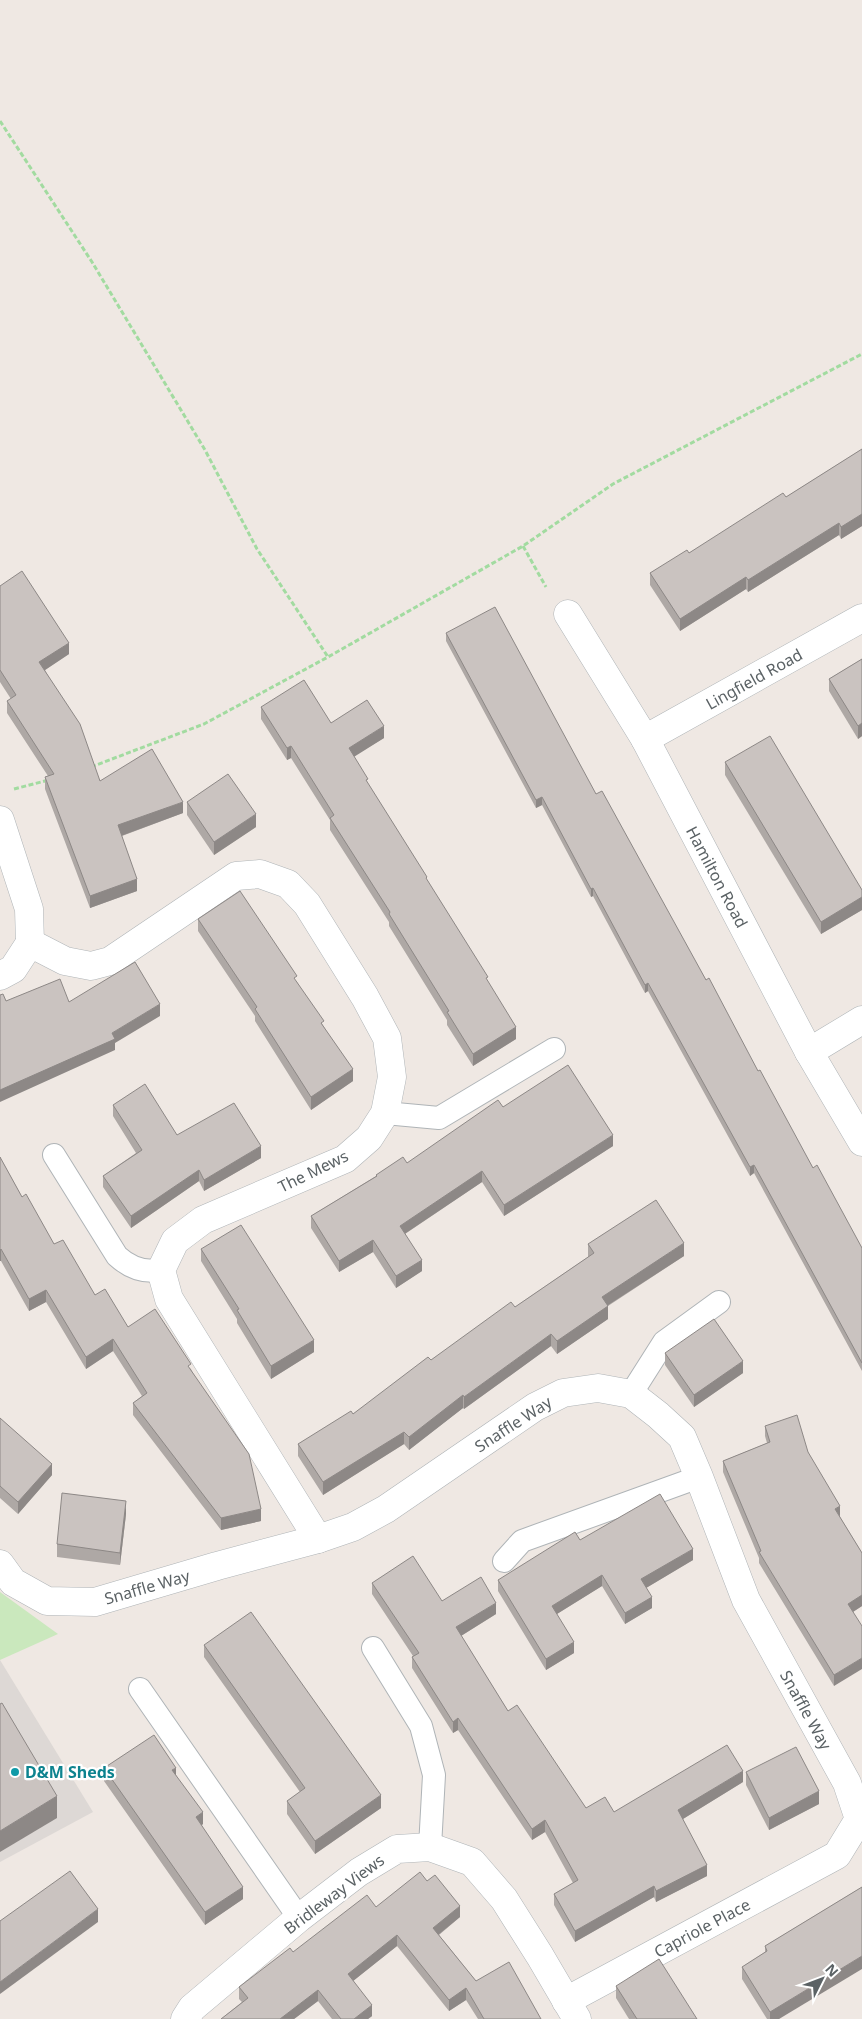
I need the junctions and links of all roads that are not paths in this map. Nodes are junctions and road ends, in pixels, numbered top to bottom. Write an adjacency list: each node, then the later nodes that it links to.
1 (568, 614): 3 (street, Hamilton Road)
2 (862, 618): 3 (street, Lingfield Road)
3 (645, 739): 9 (street, Hamilton Road)
4 (0, 820): 5 (street)
5 (30, 943): 6 (street); 10 (street, The Mews)
6 (0, 976)
7 (862, 1020): 9 (street)
8 (554, 1049): 10 (lane)
9 (809, 1052): 11 (street, Hamilton Road)
10 (385, 1113): 13 (street, The Mews)
11 (862, 1142)
12 (54, 1156): 13 (lane)
13 (161, 1270): 17 (street)
14 (719, 1302): 15 (lane)
15 (630, 1394): 16 (street, Snaffle Way); 17 (street, Snaffle Way)
16 (700, 1477): 18 (lane); 22 (street, Snaffle Way)
17 (318, 1539): 19 (street, Snaffle Way)
18 (504, 1561)
19 (0, 1564)
20 (373, 1648): 23 (lane)
21 (140, 1689): 25 (lane)
22 (860, 1820): 24 (street, Snaffle Way)
23 (430, 1847): 25 (street, Bridleway Views); 26 (street, Bridleway Views)
24 (837, 1855): 26 (street, Capriole Place)
25 (299, 1918): 27 (street, Bridleway Views)
26 (572, 2010)
27 (186, 2019)

